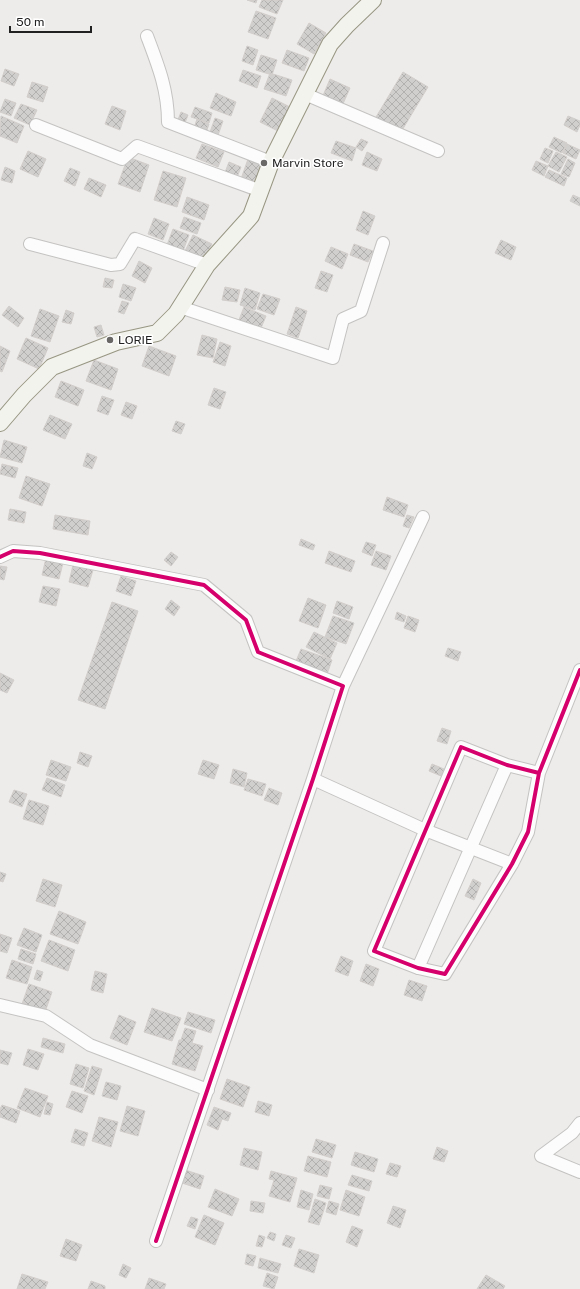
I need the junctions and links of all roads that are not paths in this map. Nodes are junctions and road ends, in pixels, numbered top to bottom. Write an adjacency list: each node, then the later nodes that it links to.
1 (373, 0): 3 (street)
2 (147, 36): 6 (street)
3 (305, 94): 5 (street); 6 (street)
4 (36, 125): 7 (street)
5 (438, 150)
6 (271, 162): 7 (street)
7 (261, 191): 10 (street)
8 (382, 243): 11 (street)
9 (30, 244): 10 (street)
10 (207, 265): 11 (street)
11 (180, 307): 12 (street)
12 (0, 423)
13 (423, 517): 16 (street)
14 (0, 557): 16 (street)
15 (580, 670): 18 (street)
16 (343, 686): 19 (street)
17 (507, 764): 18 (street); 20 (street); 21 (street)
18 (540, 773): 22 (street)
19 (313, 779): 20 (street); 25 (street)
20 (425, 830): 21 (street); 23 (street)
21 (470, 848): 22 (street); 23 (street)
22 (512, 864): 23 (street)
23 (418, 968)
24 (0, 1005): 25 (street)
25 (208, 1090): 28 (street)
26 (580, 1123): 27 (street)
27 (580, 1172)
28 (156, 1241)

